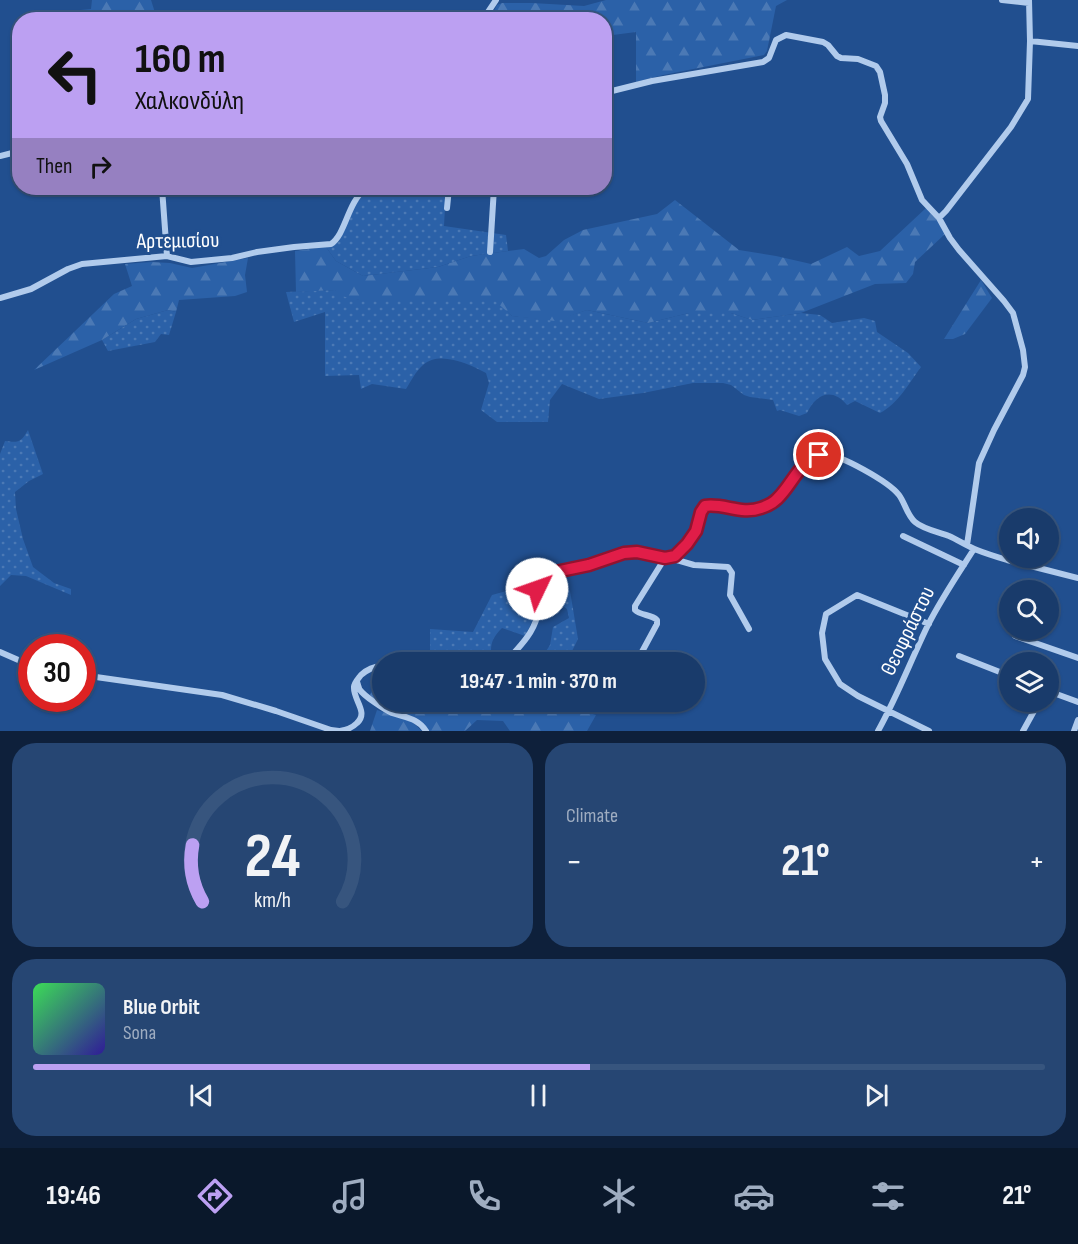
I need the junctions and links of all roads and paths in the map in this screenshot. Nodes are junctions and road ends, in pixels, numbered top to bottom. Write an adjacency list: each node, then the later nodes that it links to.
1 (1002, 0): 2 (street)
2 (1029, 2): 3 (street)
3 (1030, 41): 4 (street); 11 (street)
4 (1078, 46)
5 (612, 91): 11 (street)
6 (163, 195): 13 (street)
7 (359, 195): 13 (street, Αρτεμισίου)
8 (448, 195): 10 (street)
9 (494, 195): 12 (street)
10 (447, 208)
11 (939, 218): 16 (street)
12 (490, 252)
13 (167, 256): 14 (street, Αρτεμισίου)
14 (0, 298)
15 (903, 536): 19 (street)
16 (967, 545): 17 (street); 18 (street)
17 (974, 549): 19 (street, Θεοφράστου); 20 (street)
18 (667, 558): 22 (street); 25 (street); 26 (street)
19 (964, 565): 21 (street, Θεοφράστου)
20 (1078, 578)
21 (929, 624): 36 (street, Θεοφράστου); 36 (street)
22 (749, 629)
23 (1026, 640): 28 (street)
24 (0, 652): 29 (street)
25 (515, 652)
26 (642, 652)
27 (959, 656): 31 (street)
28 (1078, 658)
29 (18, 660)
30 (372, 668): 33 (street)
31 (999, 672)
32 (96, 677): 39 (street)
33 (357, 681): 39 (street); 40 (street)
34 (1059, 695): 35 (street)
35 (1078, 702)
36 (889, 712): 41 (street, Θεοφράστου); 42 (street)
37 (1034, 712): 43 (street)
38 (1078, 720): 44 (street)
39 (337, 731)
40 (426, 731)
41 (878, 731)
42 (929, 731)
43 (1023, 731)
44 (1074, 731)

